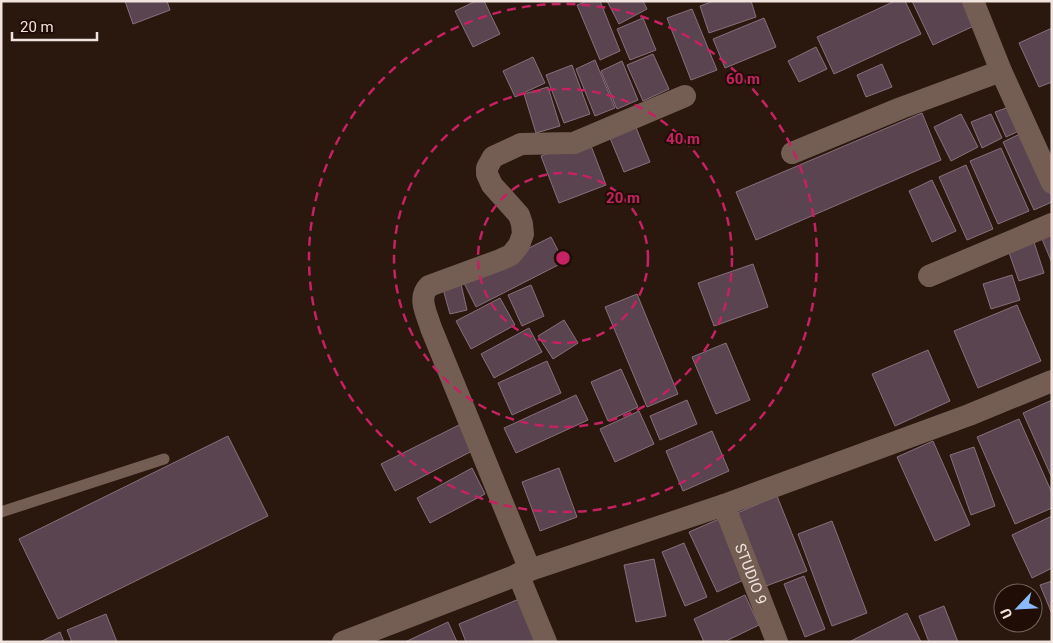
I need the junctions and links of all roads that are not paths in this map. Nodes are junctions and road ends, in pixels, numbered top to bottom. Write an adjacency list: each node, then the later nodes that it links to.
1 (973, 1): 2 (street)
2 (1001, 71): 4 (street); 5 (street)
3 (685, 96): 12 (street)
4 (792, 153)
5 (1052, 183)
6 (1052, 224): 7 (street)
7 (929, 276)
8 (1052, 381): 10 (street)
9 (164, 460): 11 (lane)
10 (724, 505): 12 (street); 15 (street, STUDIO 9)
11 (1, 512)
12 (524, 572): 13 (street); 14 (street)
13 (343, 642)
14 (546, 642)
15 (777, 642)

